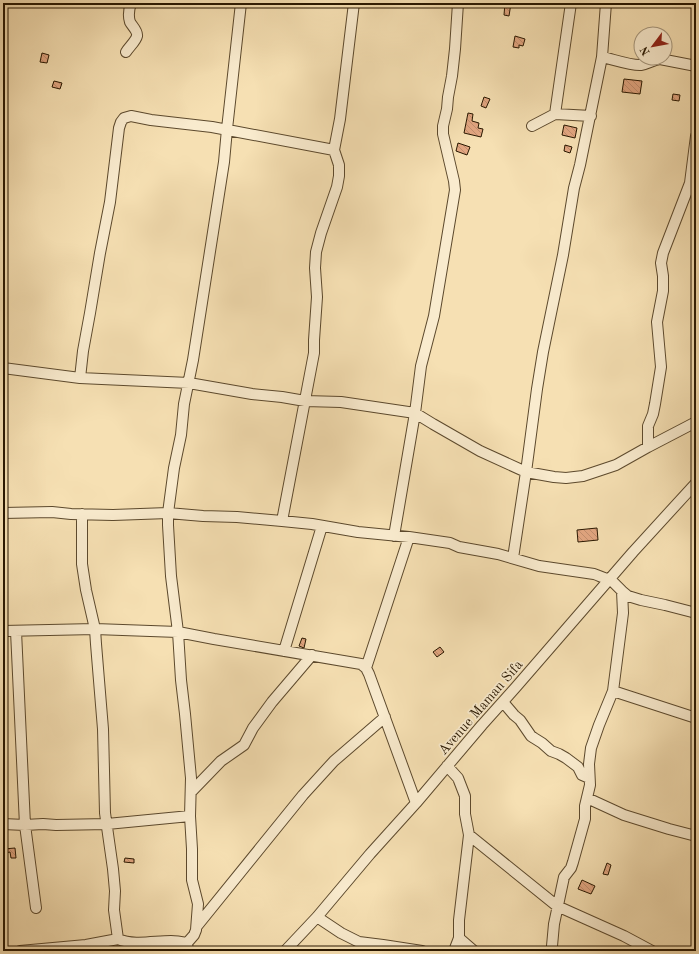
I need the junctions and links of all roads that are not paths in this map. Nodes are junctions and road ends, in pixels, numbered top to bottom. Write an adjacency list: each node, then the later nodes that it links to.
1 (131, 3): 7 (street)
2 (241, 3): 13 (street)
3 (354, 3): 15 (street)
4 (458, 3): 20 (street)
5 (571, 3): 10 (street)
6 (606, 3): 8 (street)
7 (126, 52)
8 (602, 57): 9 (street); 11 (street)
9 (696, 66)
10 (555, 114): 11 (street); 12 (street)
11 (591, 116): 23 (street)
12 (532, 126)
13 (227, 129): 15 (street); 17 (street); 18 (street)
14 (696, 136): 22 (street)
15 (334, 150): 19 (street)
16 (3, 368): 17 (street)
17 (80, 378): 18 (street)
18 (188, 383): 19 (street); 26 (street)
19 (305, 401): 20 (street); 28 (street)
20 (415, 413): 23 (street); 30 (street)
21 (696, 422): 22 (street)
22 (648, 447): 23 (street)
23 (526, 472): 32 (street)
24 (696, 483): 33 (street, Avenue Maman Sifa)
25 (3, 513): 27 (street)
26 (168, 513): 27 (street); 28 (street); 39 (street)
27 (82, 514): 36 (street)
28 (282, 521): 29 (street)
29 (322, 526): 30 (street); 40 (street)
30 (394, 536): 31 (street)
31 (409, 537): 32 (street); 42 (street)
32 (513, 558): 33 (street)
33 (610, 579): 34 (street); 44 (street, Avenue Maman Sifa)
34 (622, 591): 35 (street); 43 (street)
35 (696, 614)
36 (95, 629): 38 (street); 39 (street); 54 (street)
37 (3, 631): 38 (street)
38 (16, 631): 55 (street)
39 (178, 632): 40 (street); 49 (street)
40 (284, 651): 41 (street)
41 (312, 655): 42 (street); 49 (street)
42 (366, 668): 45 (street)
43 (613, 691): 46 (street); 48 (street)
44 (503, 702): 47 (street, Avenue Maman Sifa); 48 (street)
45 (385, 717): 51 (street); 61 (street)
46 (696, 718)
47 (447, 766): 51 (street, Avenue Maman Sifa); 56 (street)
48 (589, 778): 50 (street)
49 (191, 792): 52 (street)
50 (587, 798): 57 (street); 58 (street)
51 (416, 803): 60 (street, Avenue Maman Sifa)
52 (190, 816): 54 (street); 61 (street)
53 (3, 824): 55 (street)
54 (107, 824): 55 (street); 63 (street)
55 (25, 825): 59 (street)
56 (469, 835): 58 (street); 62 (street)
57 (696, 836)
58 (558, 906): 70 (street); 71 (street)
59 (36, 908)
60 (317, 917): 66 (street, Avenue Maman Sifa); 67 (street)
61 (197, 926): 64 (street)
62 (460, 938): 68 (street); 69 (street)
63 (118, 939): 64 (street); 65 (street)
64 (188, 947)
65 (20, 951)
66 (285, 951)
67 (422, 951)
68 (454, 951)
69 (474, 951)
70 (553, 951)
71 (652, 951)

